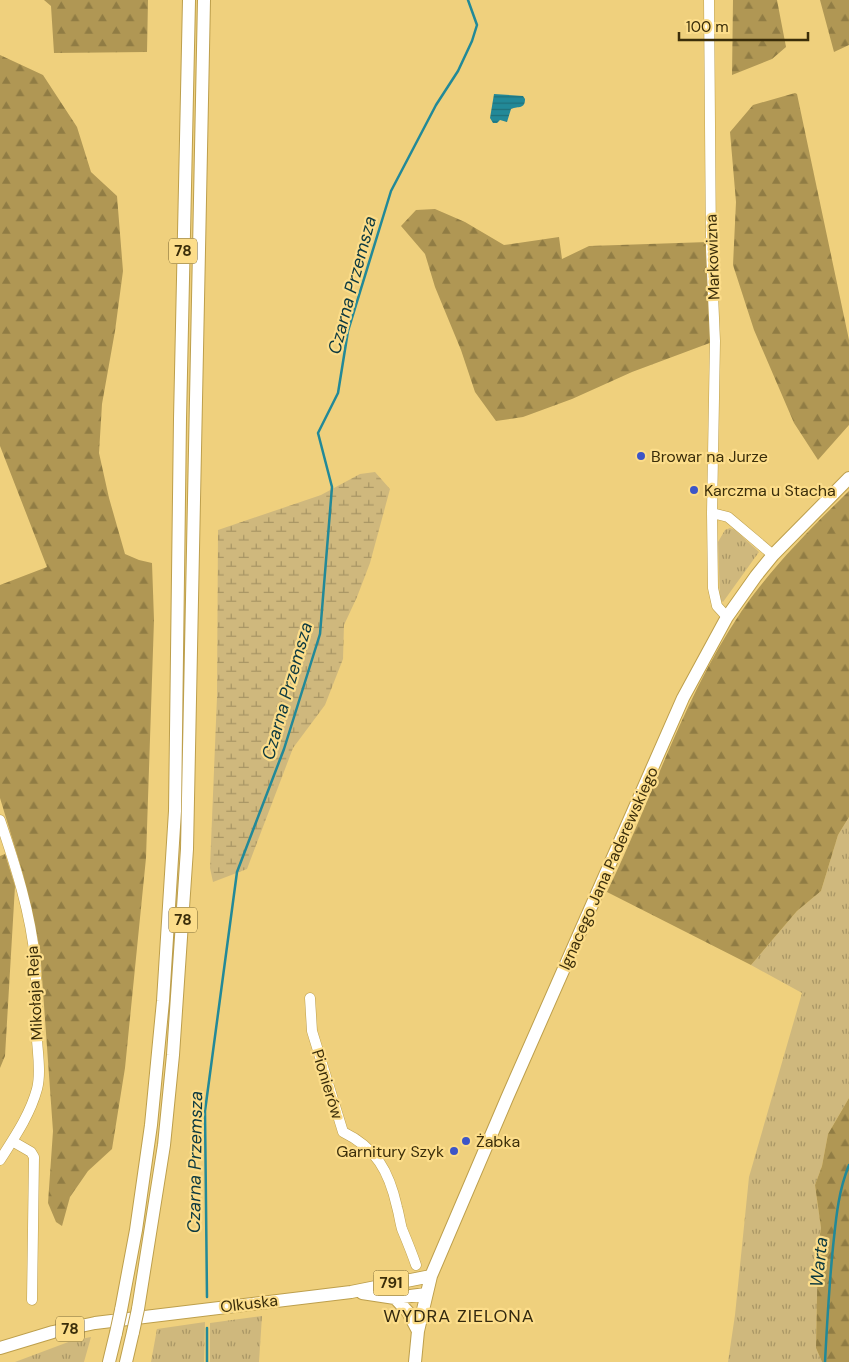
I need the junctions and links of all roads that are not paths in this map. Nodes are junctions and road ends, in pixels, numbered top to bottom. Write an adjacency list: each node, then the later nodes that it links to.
1 (189, 0): 19 (main road, 78, bridge)
2 (204, 0): 18 (main road, 78)
3 (708, 0): 5 (street, Markowizna)
4 (849, 478): 6 (main road, Ignacego Jana Paderewskiego / 791)
5 (712, 513): 6 (street); 7 (street, Markowizna)
6 (773, 555): 7 (main road, Ignacego Jana Paderewskiego / 791)
7 (727, 617): 13 (main road, Ignacego Jana Paderewskiego / 791)
8 (0, 820): 10 (street, Mikołaja Reja)
9 (310, 998): 12 (street, Pionierów)
10 (12, 1141): 11 (street, Mikołaja Reja); 17 (street)
11 (0, 1160)
12 (416, 1265)
13 (431, 1276): 14 (main road, Olkuska / 791); 15 (main road, Ignacego Jana Paderewskiego)
14 (351, 1292): 16 (main road, Olkuska / 78); 18 (main road, Olkuska / 78)
15 (426, 1294): 16 (main road, Olkuska / 791); 20 (main road, Ignacego Jana Paderewskiego)
16 (395, 1298): 20 (main road)
17 (32, 1300)
18 (142, 1313): 19 (main road, 78); 23 (main road, 78, bridge)
19 (113, 1327): 21 (main road, 78); 22 (main road, 78)
20 (418, 1331): 24 (main road, Ignacego Jana Paderewskiego)
21 (3, 1348)
22 (109, 1362)
23 (126, 1362)
24 (415, 1362)

